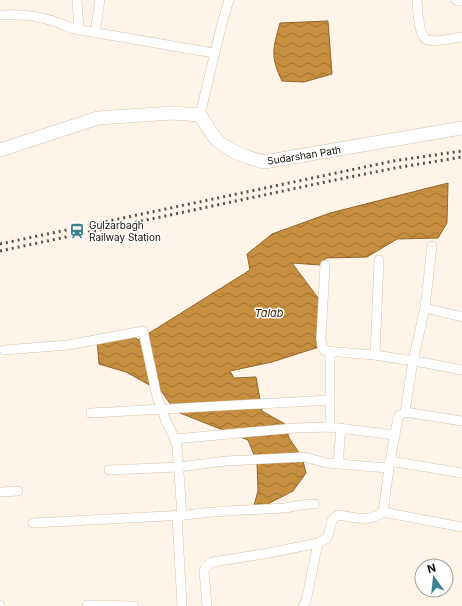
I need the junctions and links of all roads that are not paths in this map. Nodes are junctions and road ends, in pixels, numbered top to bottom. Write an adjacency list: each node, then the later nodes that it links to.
1 (77, 0): 8 (street)
2 (100, 0): 9 (street)
3 (229, 0): 11 (street)
4 (417, 0): 10 (street)
5 (456, 0): 6 (street)
6 (462, 1)
7 (0, 15): 8 (street)
8 (79, 30): 9 (street)
9 (95, 33): 11 (street)
10 (462, 37)
11 (214, 52): 12 (street)
12 (200, 115): 13 (main road, Sudarshan Path); 14 (main road)
13 (462, 128)
14 (0, 150)
15 (432, 246): 18 (street)
16 (379, 260): 22 (street)
17 (325, 265): 21 (street)
18 (425, 308): 19 (street); 23 (street)
19 (462, 317)
20 (4, 350): 26 (street)
21 (330, 352): 22 (street); 25 (street)
22 (375, 355): 23 (street)
23 (413, 361): 24 (street); 27 (street)
24 (462, 370)
25 (330, 400): 26 (street); 30 (street)
26 (162, 409): 28 (street); 33 (street)
27 (405, 412): 29 (street); 32 (street)
28 (91, 413)
29 (462, 421)
30 (330, 426): 31 (street); 33 (street)
31 (341, 428): 32 (street); 34 (street)
32 (395, 435): 35 (street)
33 (175, 439): 36 (street)
34 (338, 464): 35 (street); 36 (street)
35 (389, 465): 38 (street); 42 (street)
36 (179, 467): 37 (street); 43 (street)
37 (109, 470)
38 (462, 474)
39 (18, 491): 40 (street)
40 (0, 492)
41 (314, 504): 43 (street)
42 (383, 512): 45 (street); 46 (street)
43 (180, 515): 44 (street); 49 (street)
44 (33, 523)
45 (462, 527)
46 (318, 543): 50 (street); 51 (street)
47 (88, 605): 48 (street)
48 (134, 606)
49 (182, 606)
50 (207, 606)
51 (303, 606)

